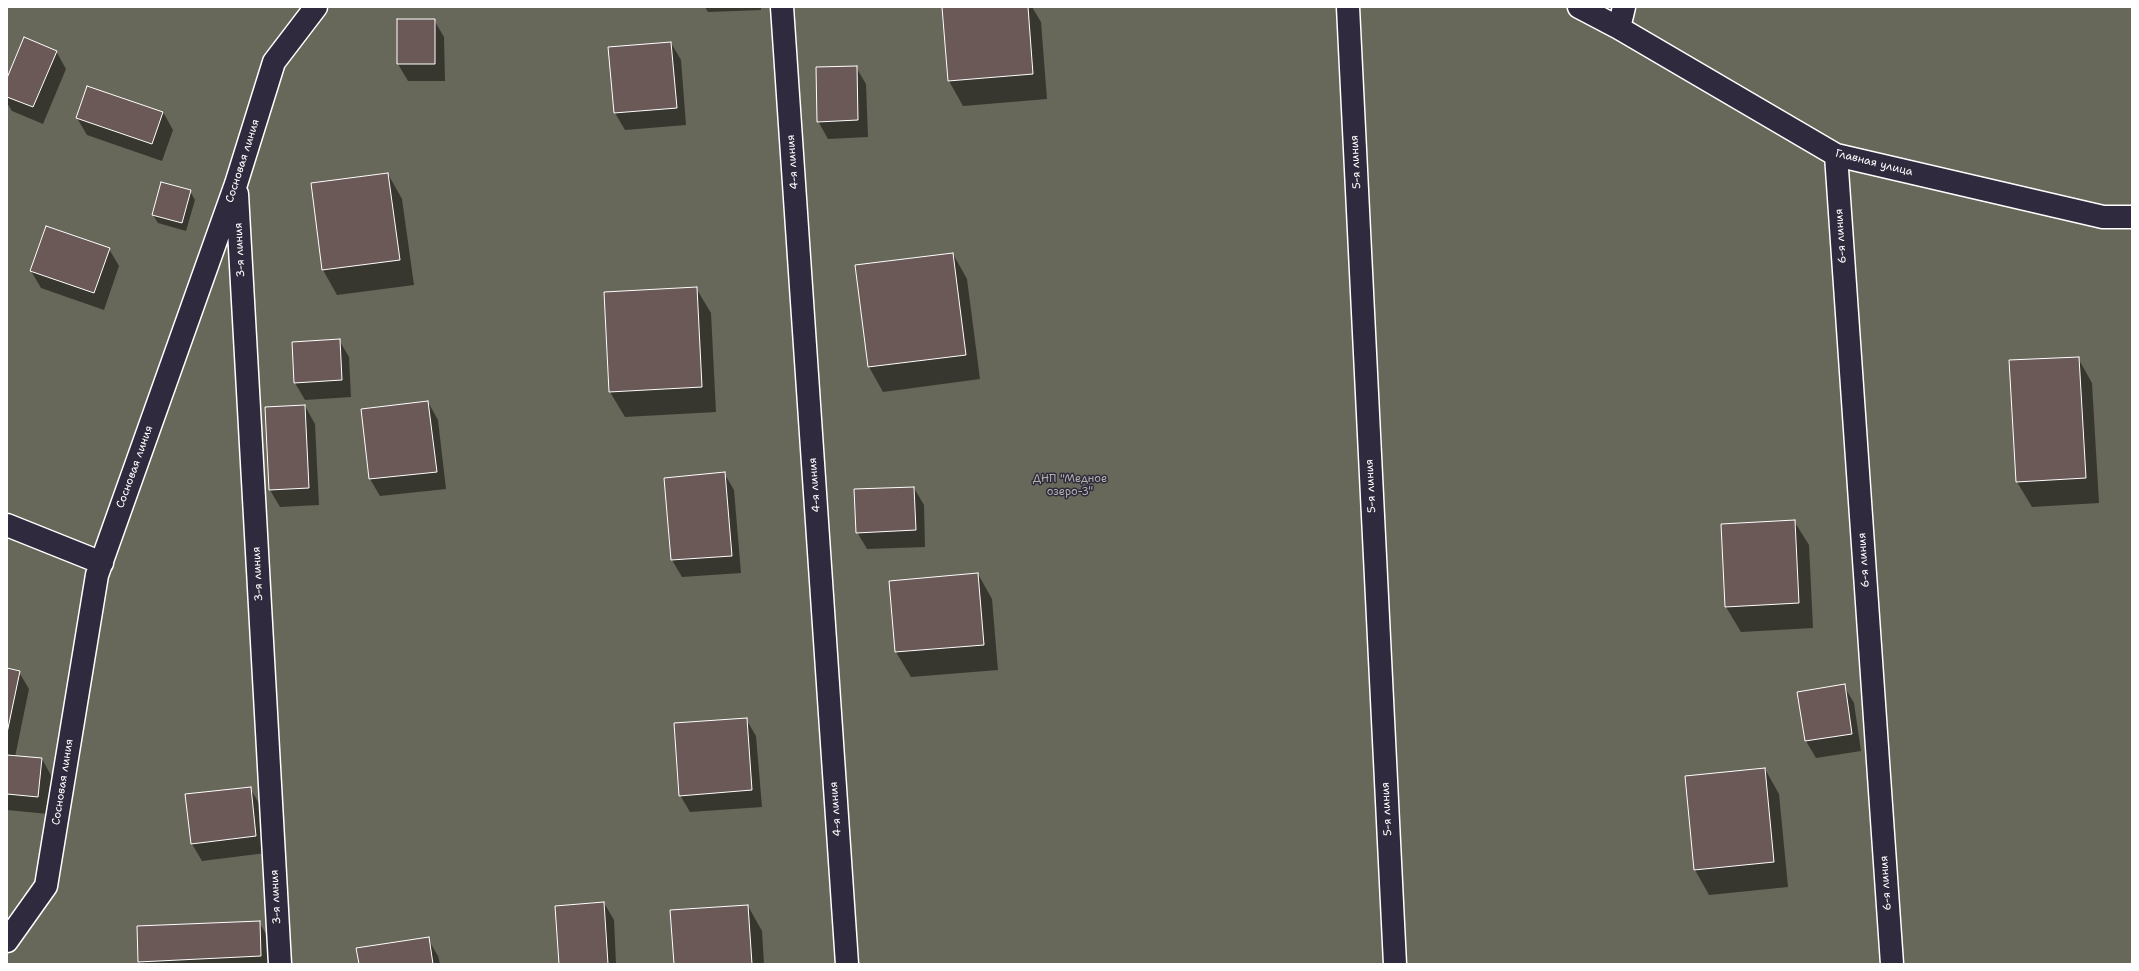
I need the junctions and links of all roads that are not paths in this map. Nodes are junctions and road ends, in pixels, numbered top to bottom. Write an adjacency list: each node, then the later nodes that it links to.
1 (316, 7): 8 (street, Сосновая линия)
2 (782, 7): 14 (street, 4-я линия)
3 (1348, 7): 15 (street, 5-я линия)
4 (1579, 7): 6 (street, Главная улица)
5 (1624, 7): 6 (street)
6 (1619, 28): 7 (street, Главная улица)
7 (1836, 155): 9 (street, Главная улица); 16 (street, 6-я линия)
8 (236, 184): 11 (street, Сосновая линия); 13 (street, 3-я линия)
9 (2132, 217)
10 (7, 525): 11 (street)
11 (102, 563): 12 (street, Сосновая линия)
12 (7, 941)
13 (280, 964)
14 (847, 964)
15 (1394, 964)
16 (1892, 964)

